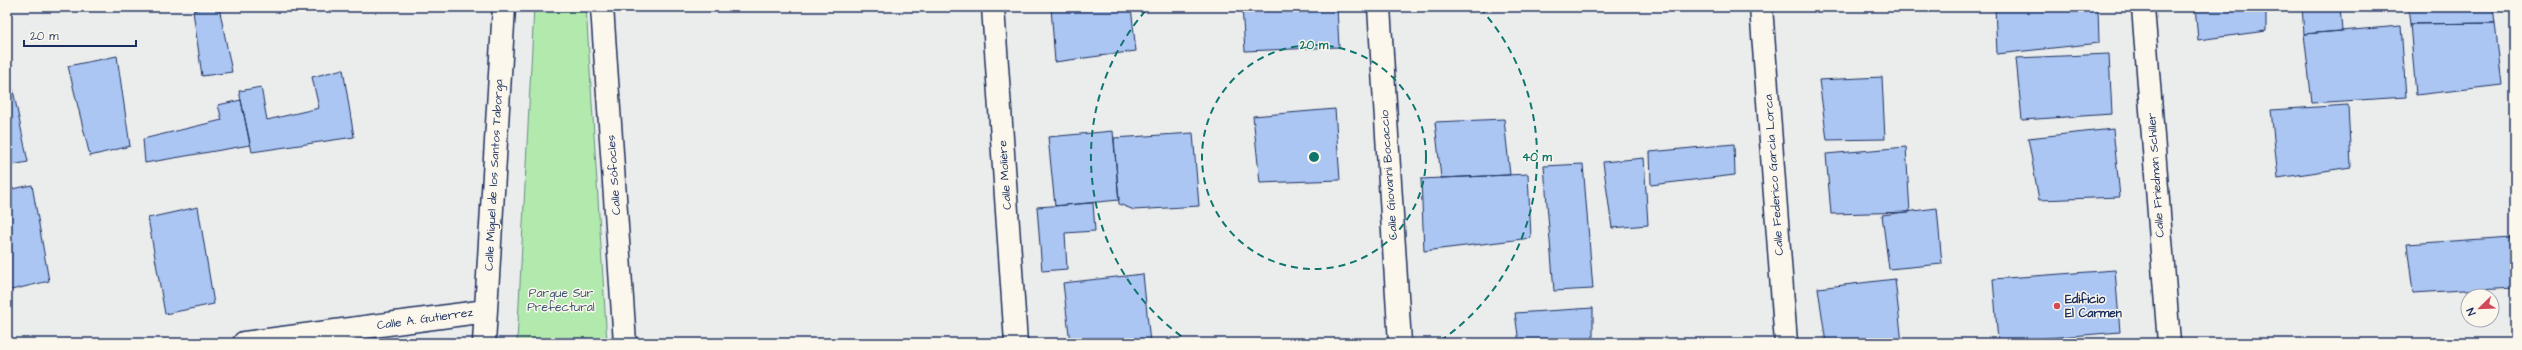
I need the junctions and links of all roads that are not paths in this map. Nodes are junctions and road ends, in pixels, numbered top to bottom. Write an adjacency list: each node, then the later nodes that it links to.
1 (504, 7): 7 (street, Calle Miguel de los Santos Taborga)
2 (602, 7): 10 (street, Calle Sófocles)
3 (993, 7): 11 (street, Calle Molière)
4 (1379, 7): 12 (street, Calle Giovanni Bocaccio)
5 (1761, 7): 13 (street, Calle Federico García Lorca)
6 (2143, 7): 14 (street, Calle Friedman Schiller)
7 (486, 311): 8 (street, Calle A. Gutierrez); 9 (street, Calle Miguel de los Santos Taborga)
8 (244, 343)
9 (484, 343)
10 (625, 343)
11 (1016, 343)
12 (1400, 343)
13 (1786, 343)
14 (2169, 343)

